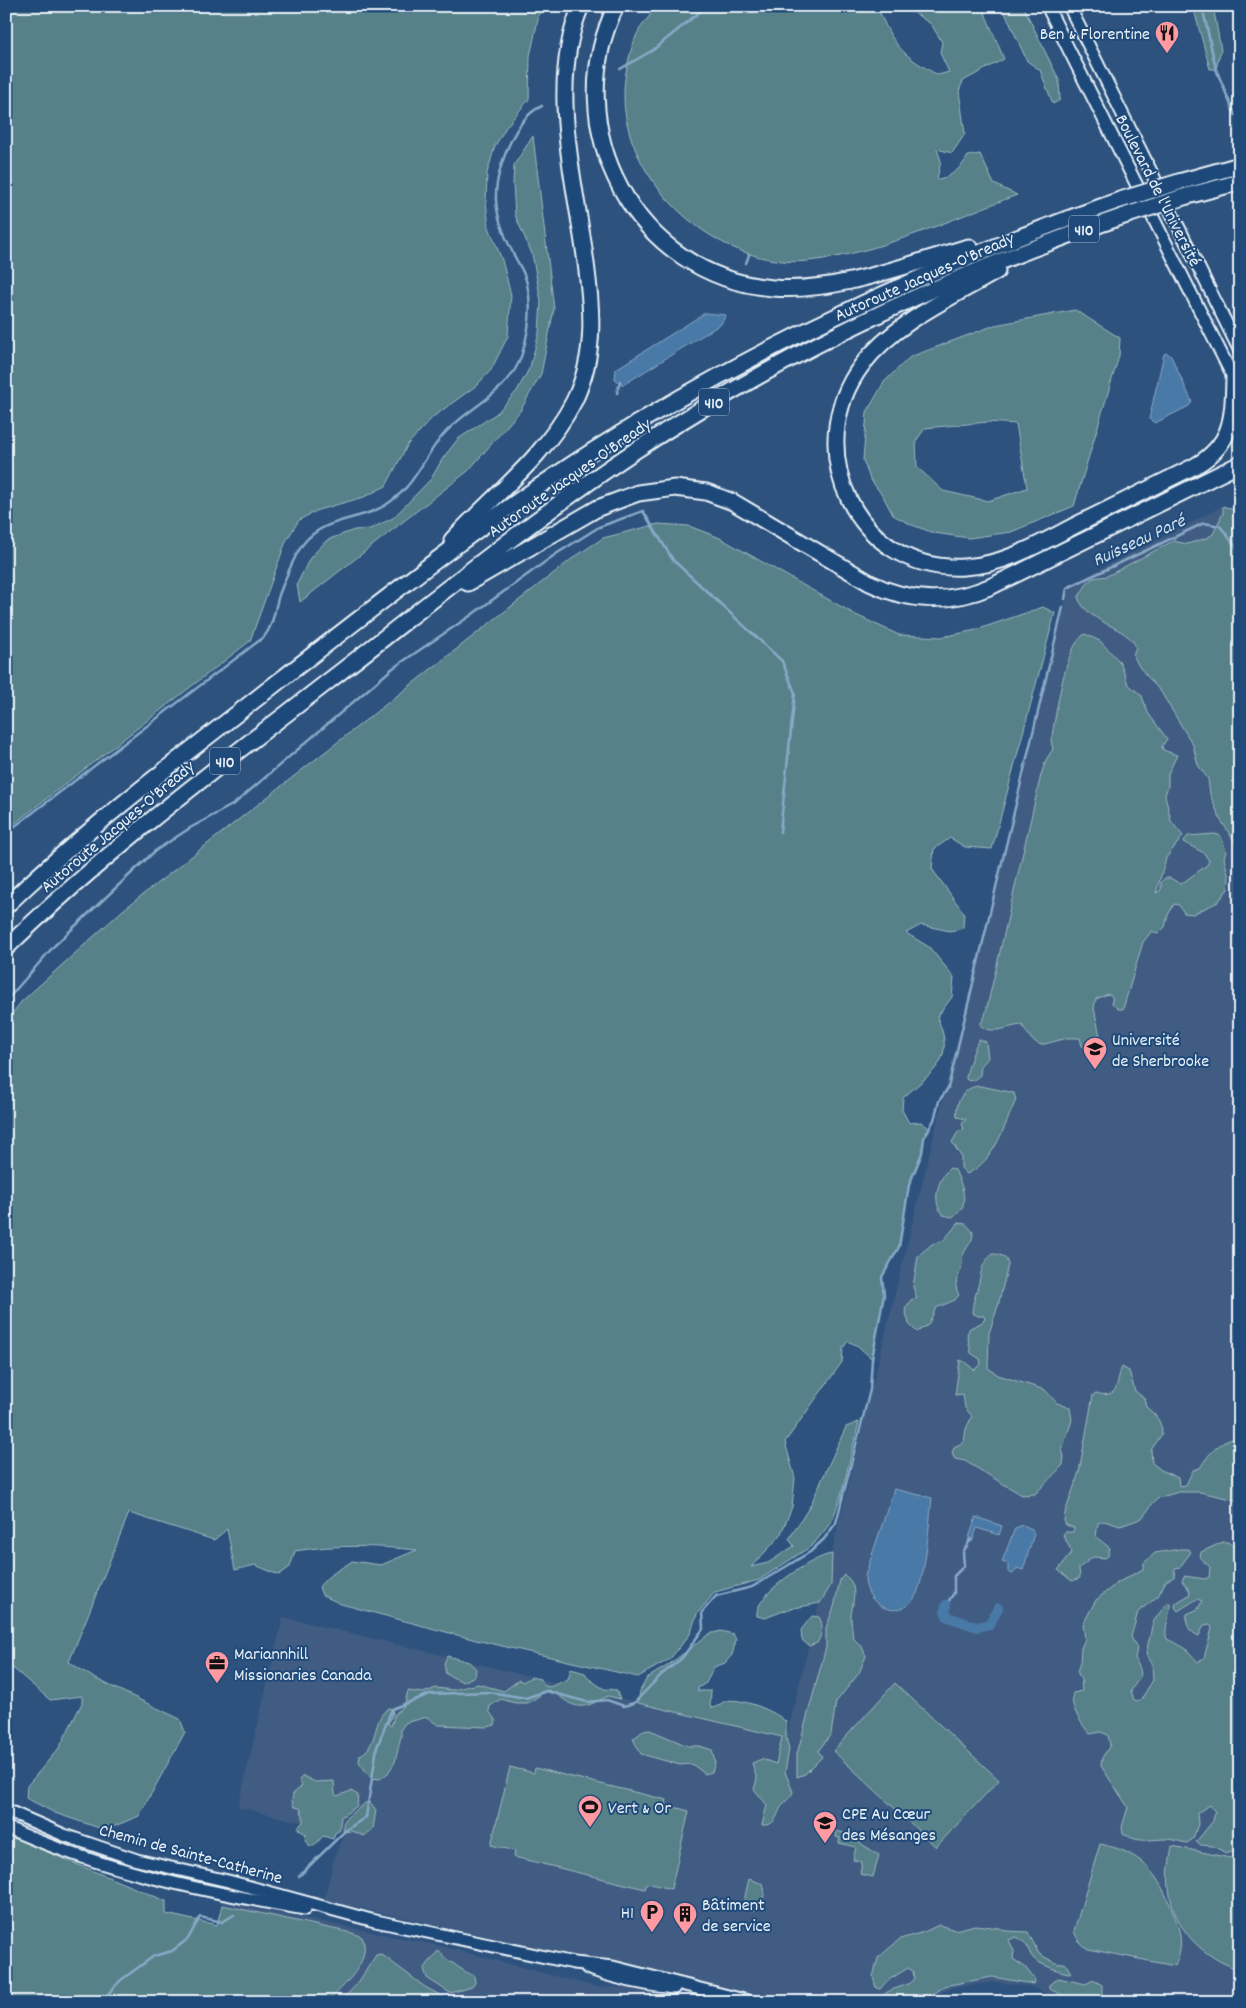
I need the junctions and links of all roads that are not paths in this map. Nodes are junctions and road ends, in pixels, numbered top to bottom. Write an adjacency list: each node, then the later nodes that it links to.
1 (581, 6): 12 (highway)
2 (616, 6): 7 (highway)
3 (1047, 6): 10 (main road, Boulevard de l'Université)
4 (1069, 6): 9 (main road, Boulevard de l'Université)
5 (1240, 165): 7 (highway, Autoroute Jacques-O'Bready / 410, bridge)
6 (1240, 182): 8 (highway, Autoroute Jacques-O'Bready / 410, bridge)
7 (1031, 231): 12 (highway, Autoroute Jacques-O'Bready / 410)
8 (1042, 245): 10 (highway); 13 (highway, Autoroute Jacques-O'Bready / 410)
9 (1240, 351)
10 (1237, 384)
11 (1240, 464): 13 (highway)
12 (423, 570): 14 (highway, Autoroute Jacques-O'Bready / 410)
13 (417, 612): 15 (highway, Autoroute Jacques-O'Bready / 410)
14 (6, 906)
15 (6, 948)
16 (6, 1810): 18 (main road, Chemin de Sainte-Catherine)
17 (6, 1827): 18 (main road, Chemin de Sainte-Catherine)
18 (371, 1920): 19 (main road, Chemin de Sainte-Catherine)
19 (752, 2002)

